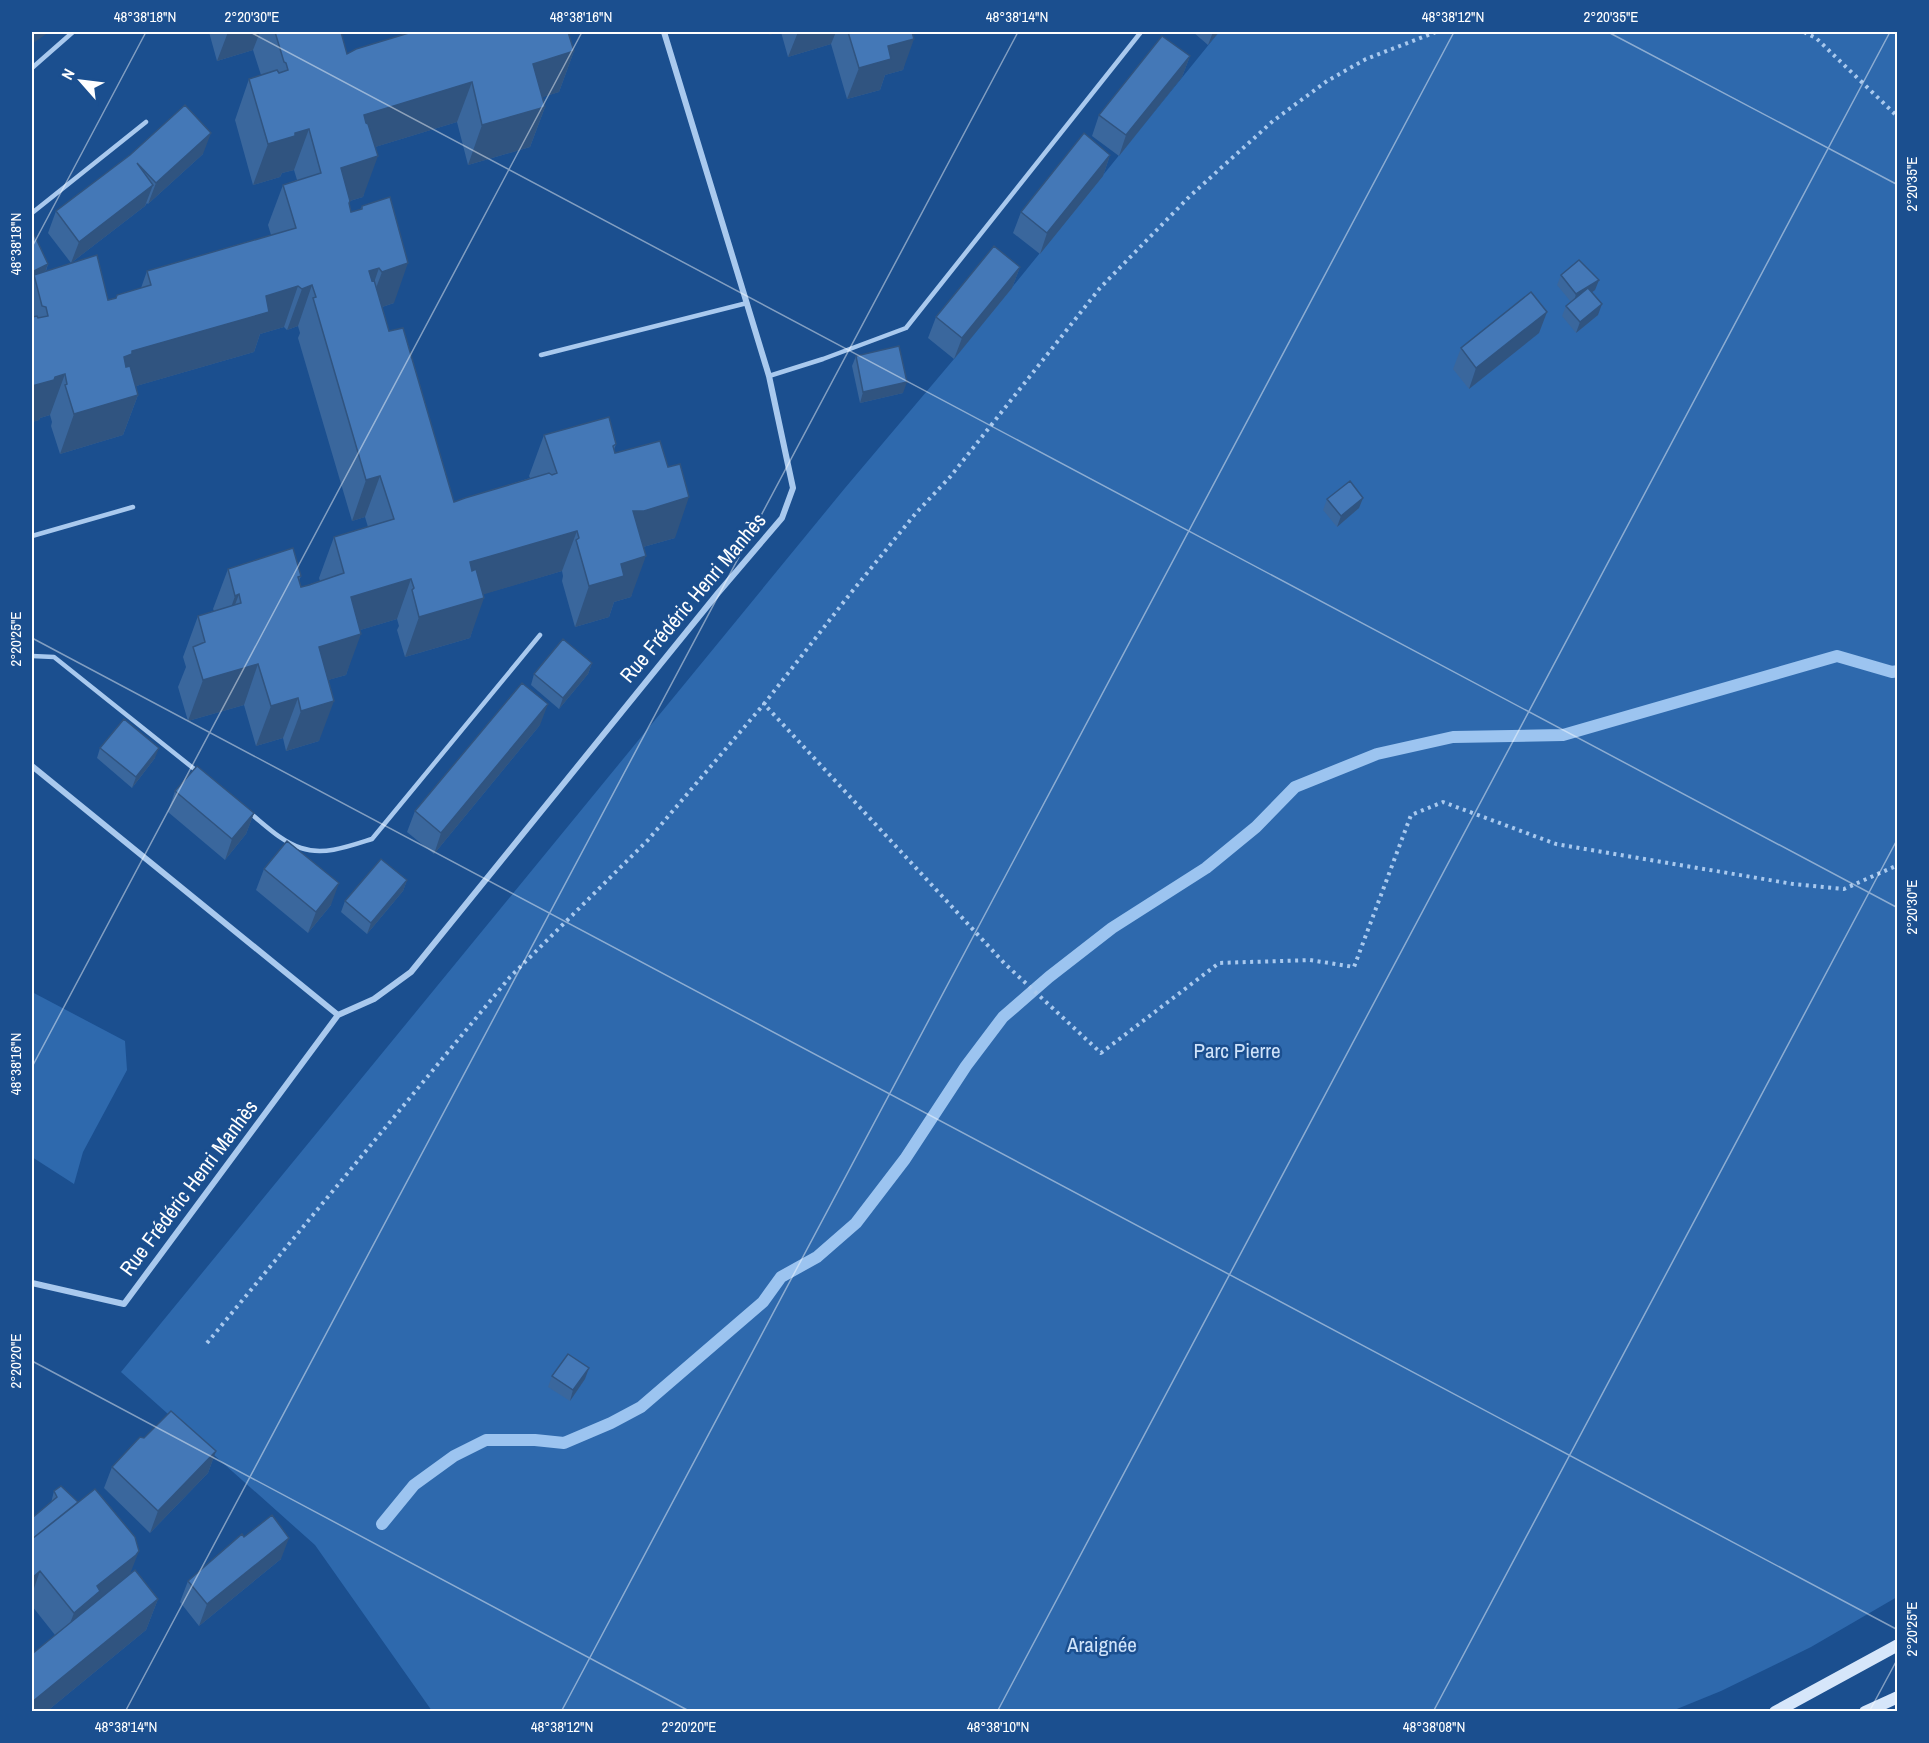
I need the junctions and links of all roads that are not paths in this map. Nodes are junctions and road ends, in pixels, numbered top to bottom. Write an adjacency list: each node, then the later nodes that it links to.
1 (73, 32): 4 (lane)
2 (664, 32): 7 (street, Rue Frédéric Henri Manhès)
3 (1141, 32): 9 (lane)
4 (32, 68)
5 (146, 122): 6 (lane)
6 (32, 213)
7 (747, 303): 8 (lane); 9 (street, Rue Frédéric Henri Manhès)
8 (541, 355)
9 (769, 376): 17 (street, Rue Frédéric Henri Manhès)
10 (133, 507): 11 (lane)
11 (32, 536)
12 (540, 635): 16 (lane)
13 (32, 656): 15 (lane)
14 (32, 766): 17 (street)
15 (204, 777)
16 (242, 806)
17 (338, 1015): 18 (street, Rue Frédéric Henri Manhès)
18 (32, 1283)
19 (1898, 1645): 21 (main road)
20 (1898, 1697): 22 (main road)
21 (1775, 1712)
22 (1865, 1712)

